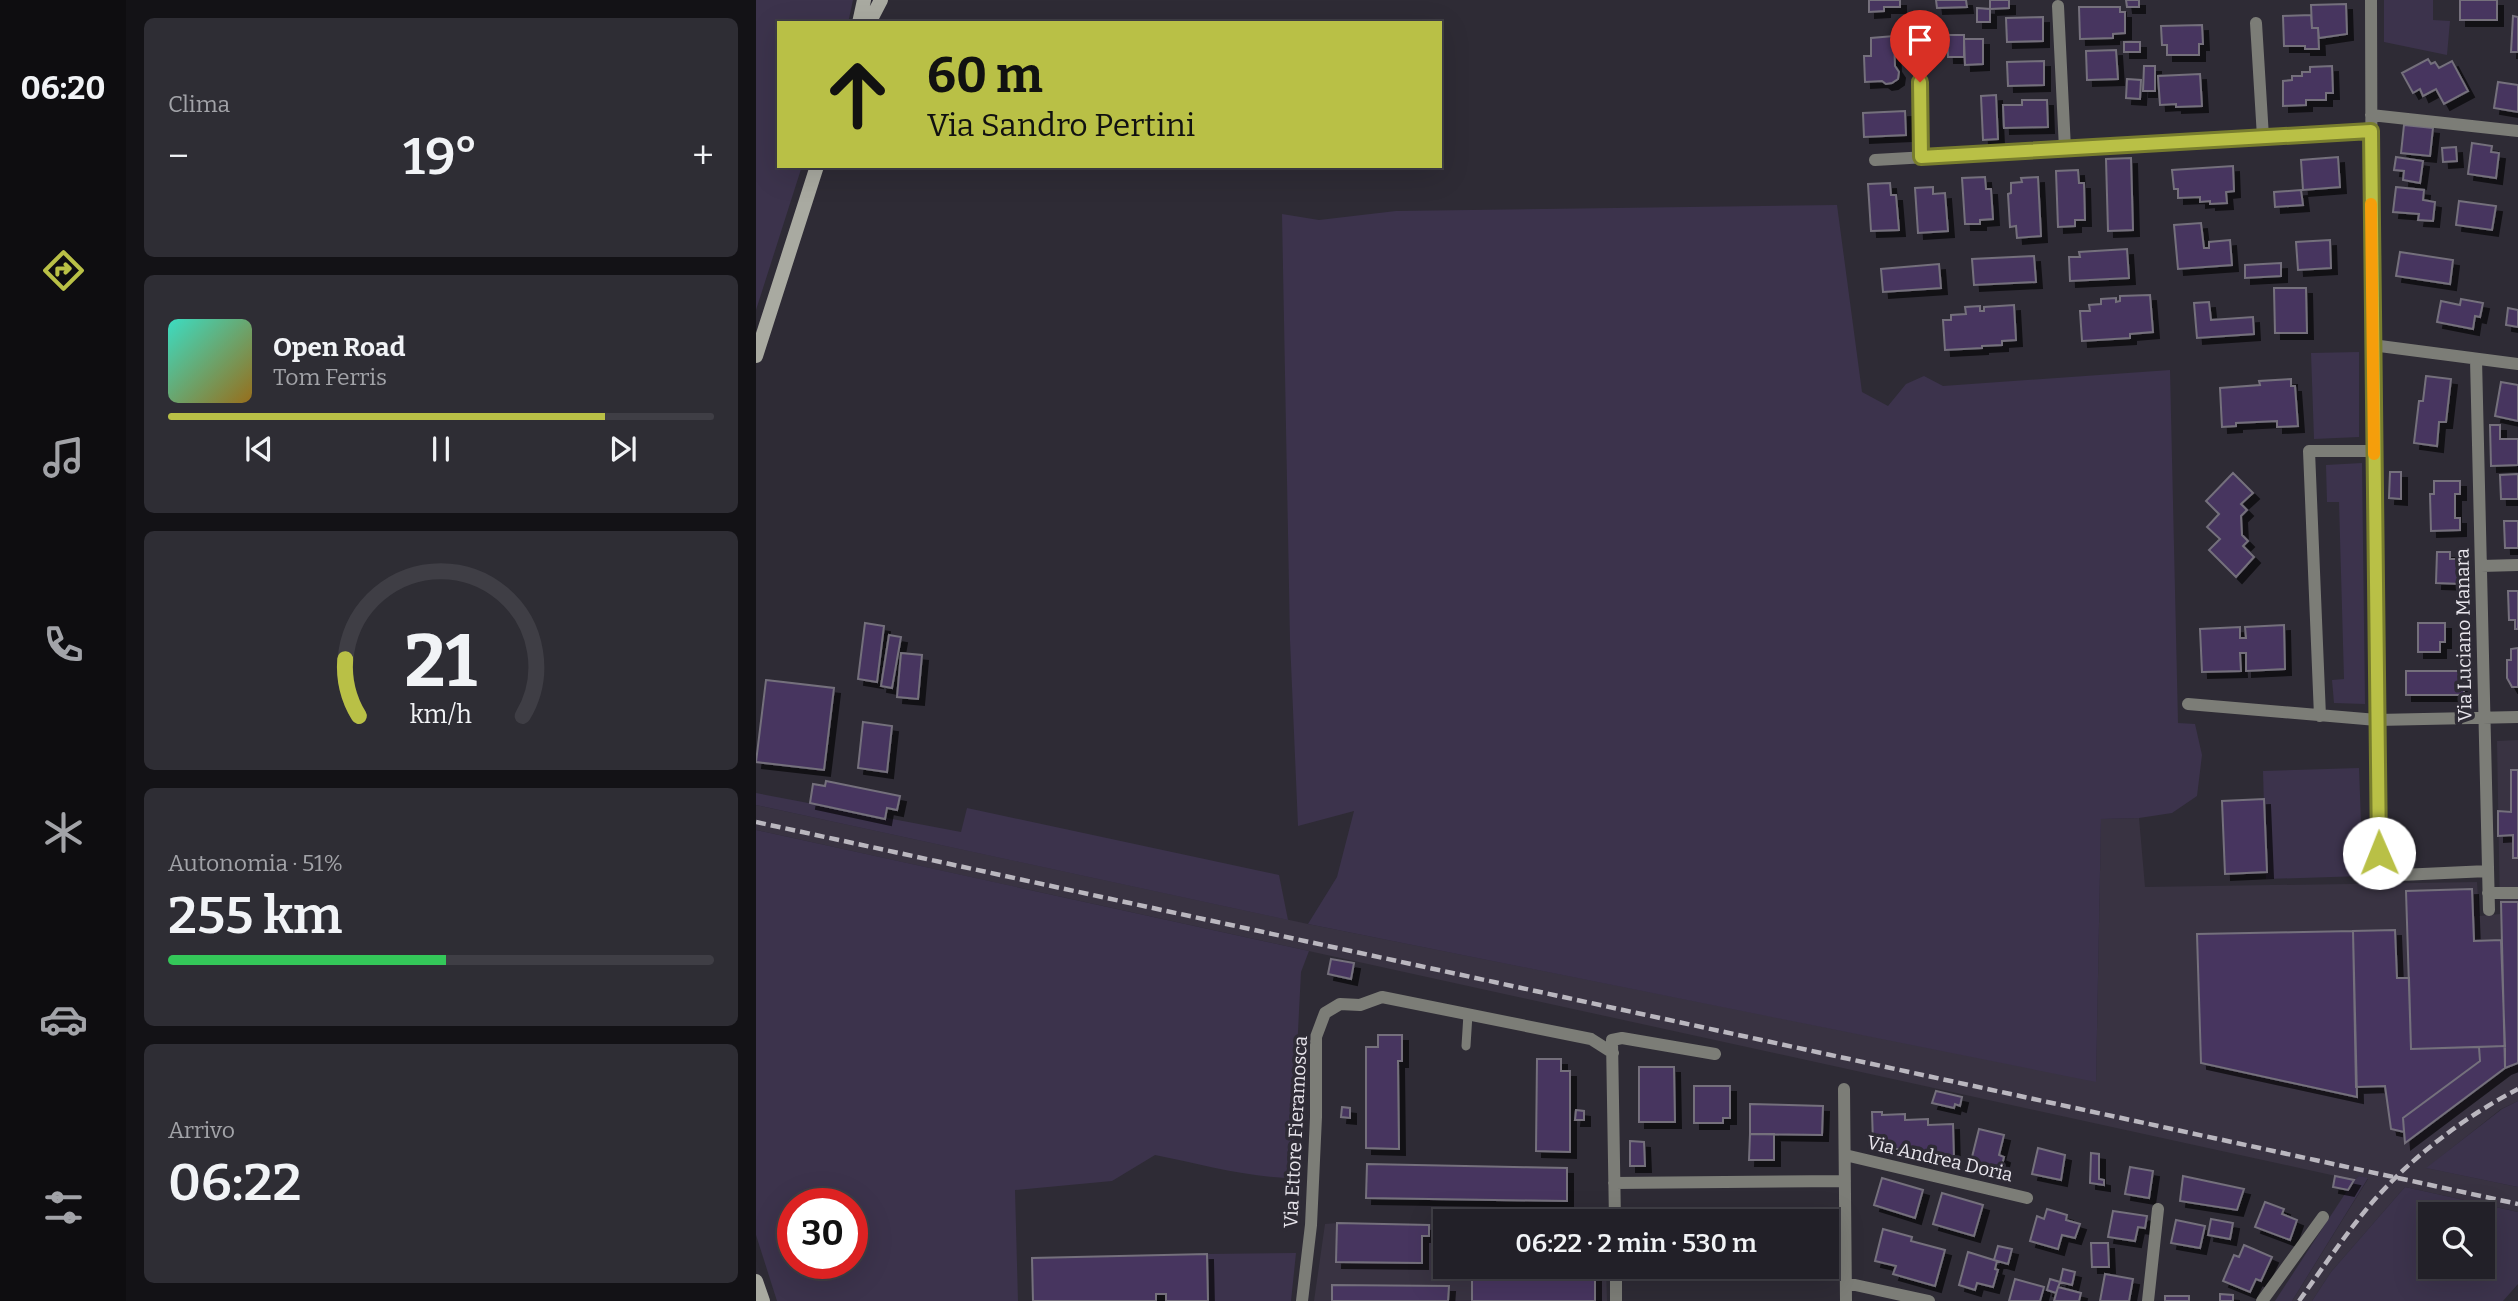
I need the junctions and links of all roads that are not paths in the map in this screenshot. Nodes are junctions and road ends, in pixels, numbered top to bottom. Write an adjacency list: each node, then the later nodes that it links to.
1 (864, 0): 5 (main road)
2 (881, 0): 6 (main road)
3 (2371, 0): 9 (street)
4 (2058, 6): 13 (street)
5 (859, 21)
6 (870, 21)
7 (2256, 23): 12 (street)
8 (1919, 31): 14 (street)
9 (2371, 115): 10 (street); 11 (street)
10 (2371, 131): 12 (street); 17 (street)
11 (2518, 131)
12 (2263, 137): 13 (street)
13 (2065, 149): 14 (street)
14 (1921, 157): 15 (street)
15 (1875, 160)
16 (816, 168): 18 (main road)
17 (2372, 345): 19 (street); 21 (street)
18 (756, 356)
19 (2476, 359): 20 (street); 23 (street, Via Luciano Manara)
20 (2518, 365)
21 (2374, 451): 25 (street); 28 (street)
22 (2518, 565): 23 (street)
23 (2481, 566): 26 (street, Via Luciano Manara)
24 (2188, 704): 25 (street)
25 (2320, 716): 28 (street)
26 (2484, 717): 27 (street); 28 (street); 29 (street, Via Luciano Manara)
27 (2518, 717)
28 (2377, 720): 29 (street)
29 (2488, 871): 31 (street, Via Luciano Manara)
30 (2518, 892): 31 (street)
31 (2488, 893): 32 (street, Via Luciano Manara)
32 (2489, 910)
33 (1468, 1014): 34 (street); 35 (street, Via Ettore Fieramosca); 49 (street, Via Ettore Fieramosca)
34 (1466, 1046)
35 (1613, 1053): 36 (street); 40 (street)
36 (1715, 1054)
37 (1844, 1089): 38 (street, Via Andrea Doria)
38 (1845, 1155): 39 (street, Via Andrea Doria); 41 (street, Via Andrea Doria)
39 (1845, 1181): 40 (street); 47 (street, Via Andrea Doria)
40 (1614, 1183): 42 (street)
41 (2027, 1198)
42 (1615, 1209)
43 (2158, 1209): 53 (street)
44 (2323, 1217): 54 (street)
45 (1616, 1279): 50 (street)
46 (756, 1281): 48 (main road)
47 (1846, 1283): 51 (street, Via Andrea Doria); 52 (street)
48 (763, 1301)
49 (1301, 1301)
50 (1616, 1301)
51 (1846, 1301)
52 (1929, 1301)
53 (2148, 1301)
54 (2262, 1301)

